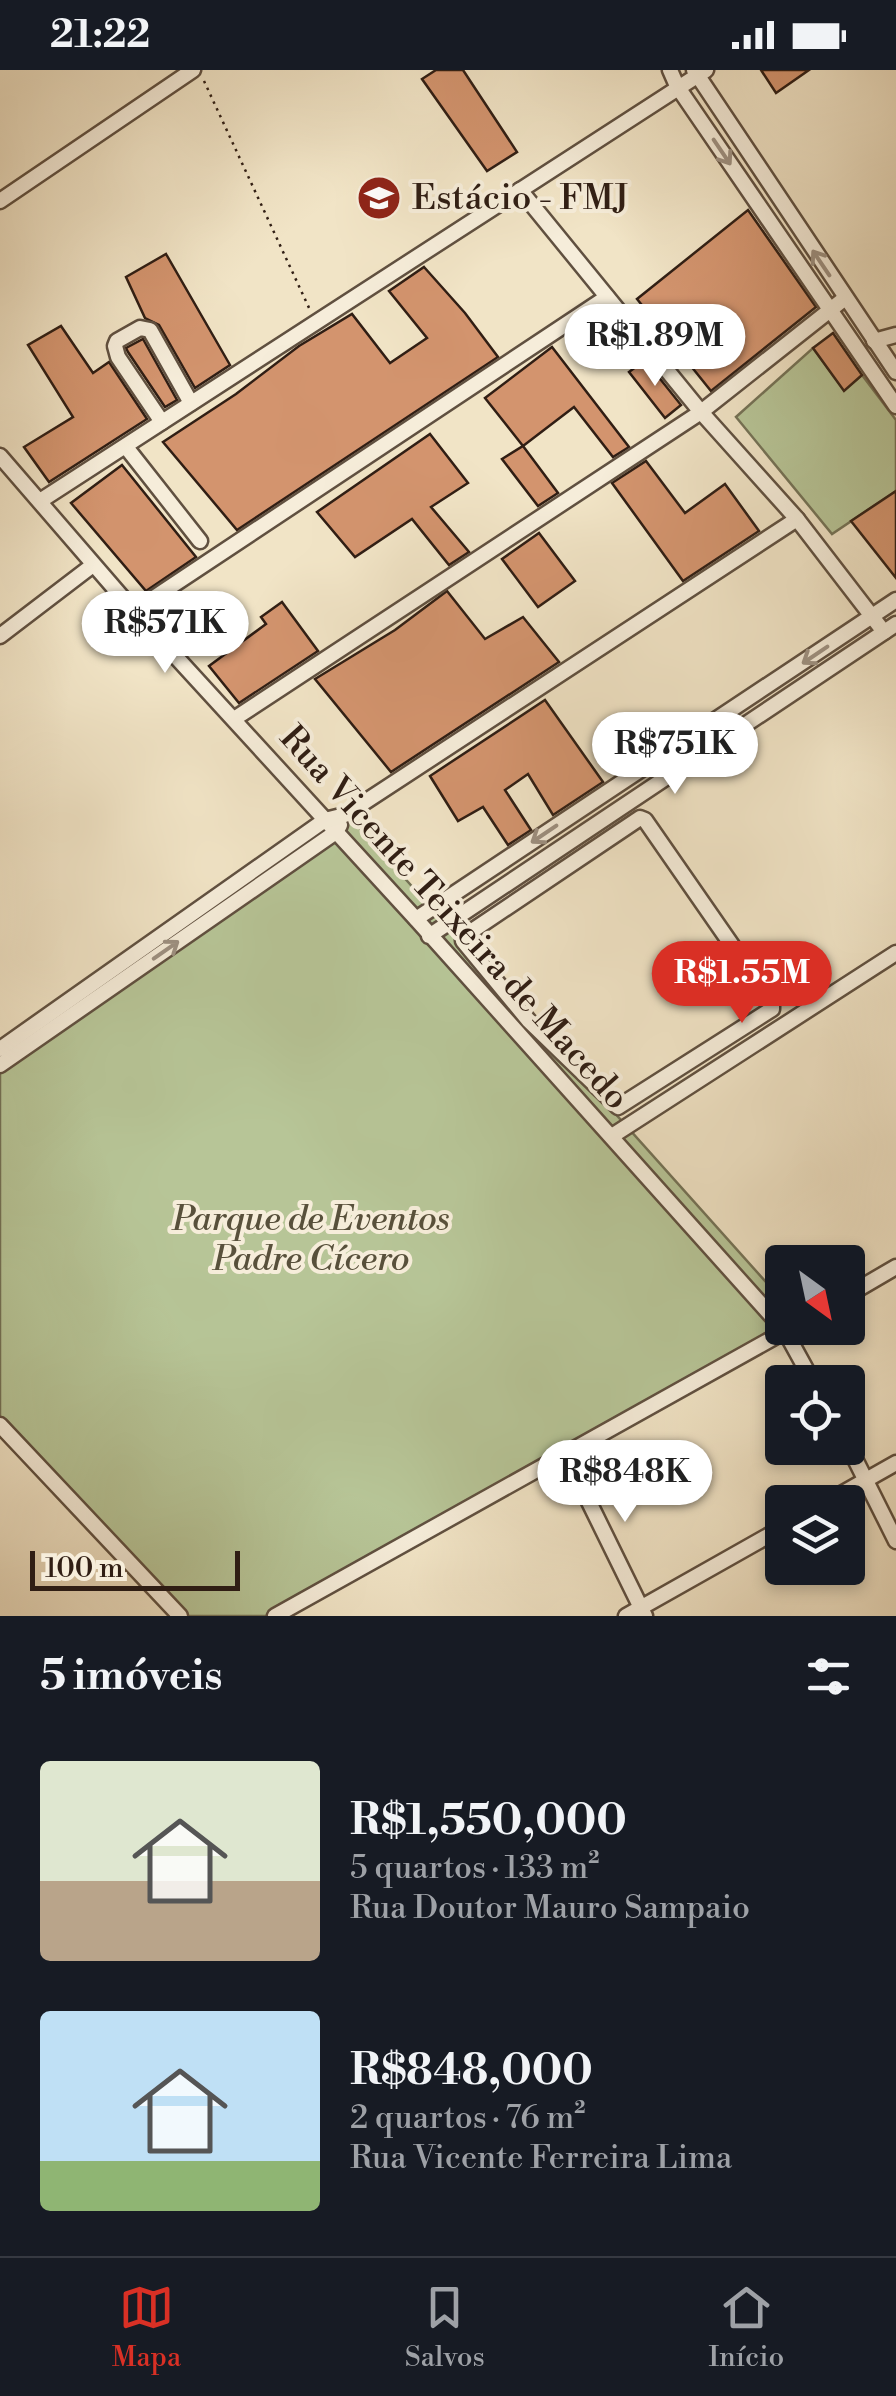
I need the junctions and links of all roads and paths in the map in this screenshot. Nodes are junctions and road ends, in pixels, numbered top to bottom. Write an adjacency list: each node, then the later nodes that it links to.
1 (196, 70): 6 (street); 10 (path)
2 (670, 70): 4 (street)
3 (699, 72): 4 (street); 8 (street, one-way to 3)
4 (677, 86): 5 (street); 9 (street, one-way to 9)
5 (520, 190): 7 (street); 10 (street)
6 (0, 201)
7 (607, 297): 16 (street); 25 (street)
8 (844, 299): 9 (street); 12 (street)
9 (829, 310): 15 (street); 16 (street)
10 (317, 325): 14 (street)
11 (896, 334): 12 (street)
12 (874, 341): 13 (street)
13 (896, 372)
14 (190, 403): 17 (street); 17 (street)
15 (896, 406)
16 (702, 412): 21 (street); 29 (street)
17 (162, 422): 18 (street)
18 (126, 447): 20 (street); 22 (street)
19 (0, 456): 20 (street, Rua Vicente Teixeira de Macedo)
20 (40, 502): 23 (street, Rua Vicente Teixeira de Macedo)
21 (797, 519): 26 (street); 32 (street)
22 (200, 542)
23 (93, 565): 25 (street, Rua Vicente Teixeira de Macedo); 28 (street)
24 (896, 600): 26 (street)
25 (134, 611): 29 (street, Rua Vicente Teixeira de Macedo)
26 (872, 616): 27 (street); 30 (street, one-way to 30)
27 (890, 628): 31 (street)
28 (0, 636)
29 (234, 718): 33 (street, Rua Vicente Teixeira de Macedo)
30 (616, 787): 31 (street); 35 (street, one-way to 35)
31 (626, 803): 36 (street)
32 (344, 815): 33 (street); 34 (street)
33 (324, 820): 34 (street, Rua Vicente Teixeira de Macedo); 38 (street)
34 (336, 832): 35 (street, Rua Vicente Teixeira de Macedo); 38 (street, one-way to 34)
35 (416, 919): 36 (street, Rua Vicente Teixeira de Macedo)
36 (429, 936): 40 (street, Rua Vicente Teixeira de Macedo)
37 (896, 952): 43 (street)
38 (58, 1017): 41 (street); 42 (street)
39 (530, 1021): 39 (street); 40 (street)
40 (516, 1032): 43 (street, Rua Vicente Teixeira de Macedo)
41 (0, 1049)
42 (0, 1066)
43 (612, 1136): 46 (street, Rua Vicente Teixeira de Macedo)
44 (896, 1266): 45 (street)
45 (865, 1285)
46 (765, 1304)
47 (765, 1342): 49 (street)
48 (0, 1425): 57 (street)
49 (564, 1453): 56 (street); 58 (street)
50 (896, 1463): 52 (street)
51 (858, 1465): 52 (street)
52 (866, 1480): 53 (street); 55 (street)
53 (857, 1485)
54 (765, 1538): 56 (street)
55 (896, 1540)
56 (643, 1612): 59 (street)
57 (180, 1616)
58 (275, 1616)
59 (626, 1616)

